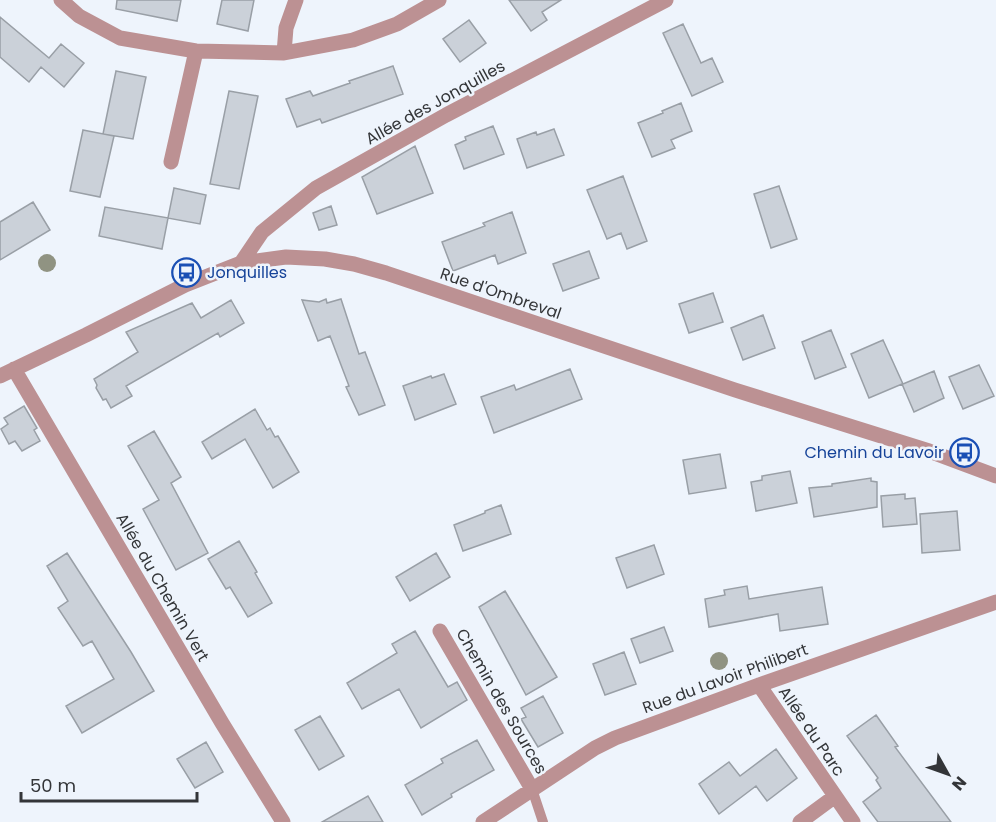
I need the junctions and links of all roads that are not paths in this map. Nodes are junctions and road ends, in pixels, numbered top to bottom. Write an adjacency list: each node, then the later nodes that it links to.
1 (60, 0): 5 (street)
2 (296, 0): 6 (street)
3 (439, 0): 6 (street)
4 (666, 0): 8 (street, Allée des Jonquilles)
5 (196, 51): 6 (street); 7 (street)
6 (284, 53)
7 (171, 162)
8 (241, 263): 9 (street, Rue d'Ombreval); 11 (street, Rue d'Ombreval)
9 (14, 369): 10 (street, Rue d'Ombreval); 17 (street, Allée du Chemin Vert)
10 (0, 376)
11 (996, 476)
12 (996, 602): 14 (street, Rue du Lavoir Philibert)
13 (440, 631): 15 (street, Chemin des Sources)
14 (759, 685): 15 (street, Rue du Lavoir Philibert); 16 (street, Allée du Parc)
15 (532, 789): 18 (street, Rue du Lavoir Philibert); 19 (lane)
16 (834, 797): 20 (street, Allée du Parc); 21 (street, Allée du Parc)
17 (283, 822)
18 (483, 822)
19 (543, 822)
20 (800, 822)
21 (853, 822)

